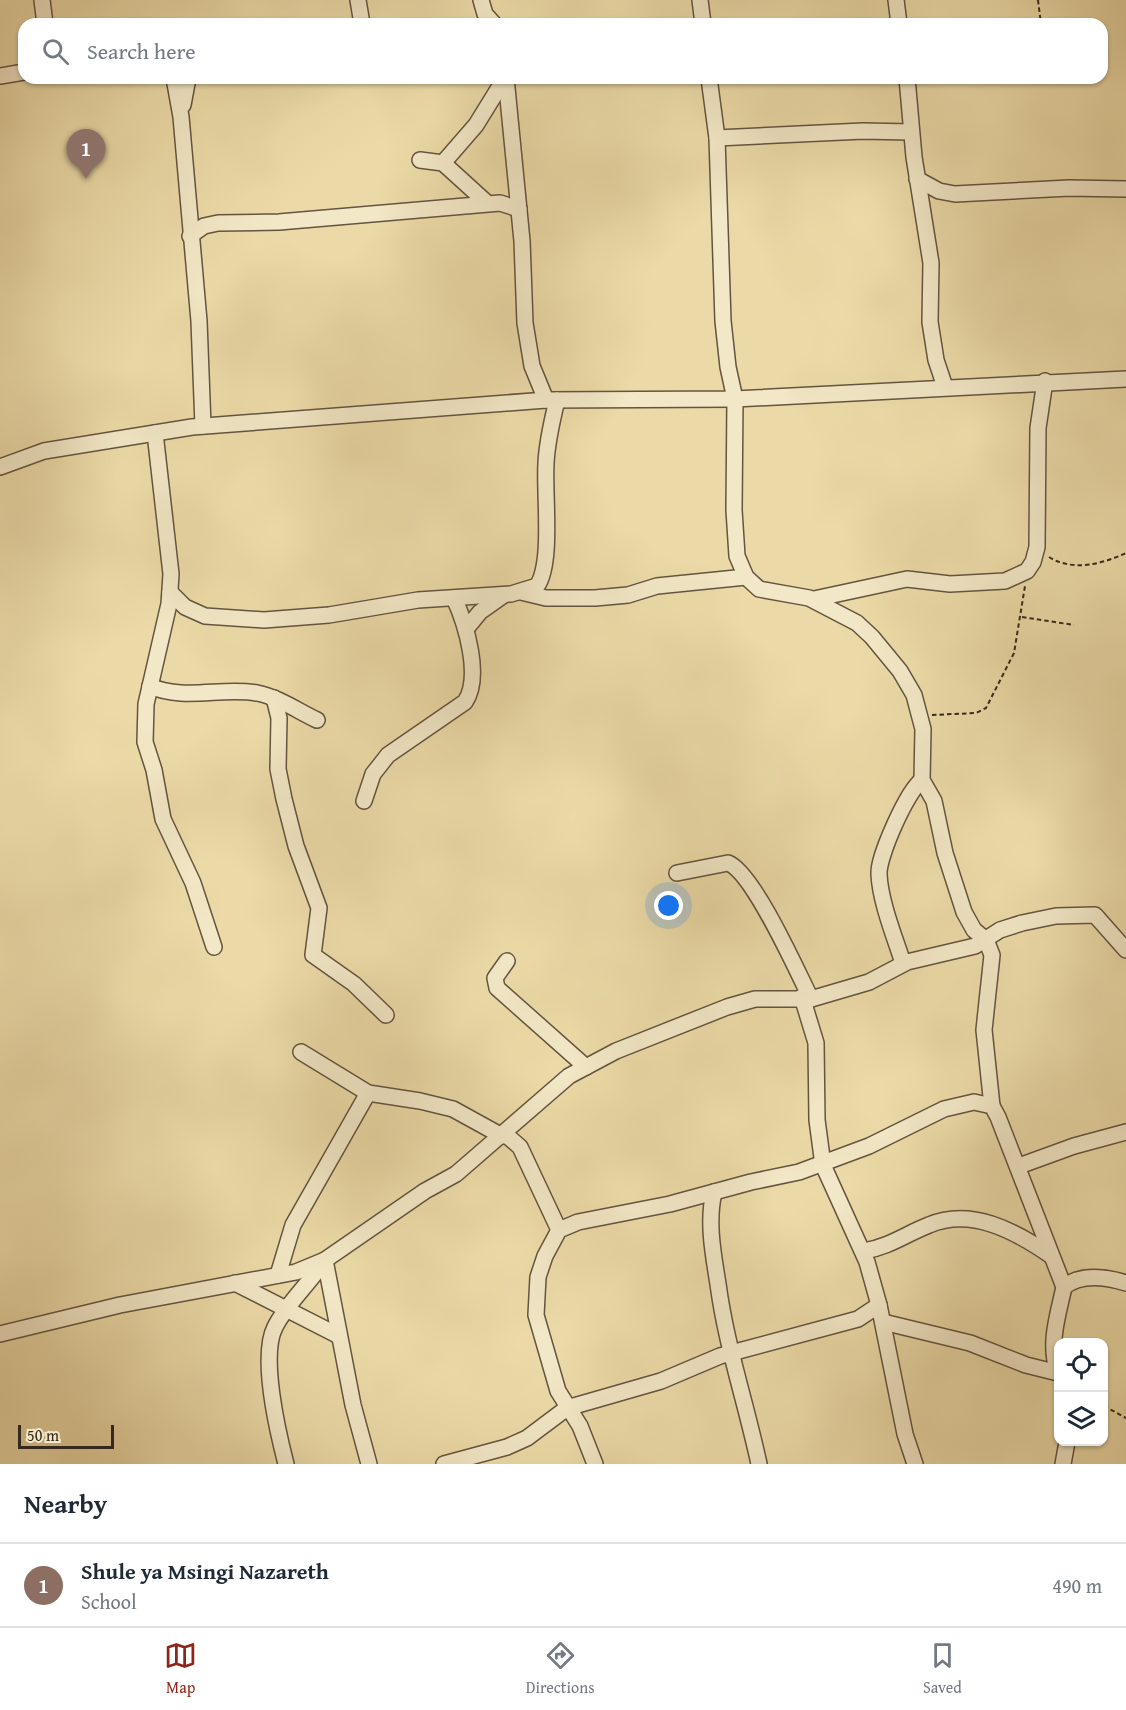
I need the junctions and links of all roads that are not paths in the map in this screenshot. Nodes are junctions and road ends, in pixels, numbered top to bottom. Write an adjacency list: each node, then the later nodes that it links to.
1 (42, 0): 6 (street)
2 (357, 0): 7 (street)
3 (481, 0): 8 (street)
4 (700, 0): 9 (street)
5 (896, 0): 10 (street)
6 (44, 18)
7 (361, 18)
8 (488, 18)
9 (702, 18)
10 (898, 18)
11 (18, 73): 12 (street)
12 (0, 76)
13 (175, 84): 19 (street)
14 (187, 84): 19 (street)
15 (502, 84): 23 (street)
16 (507, 84): 27 (street)
17 (711, 84): 21 (street)
18 (907, 84): 20 (street)
19 (181, 117): 28 (street)
20 (911, 132): 21 (street); 24 (street)
21 (717, 138): 34 (street)
22 (420, 160): 23 (street)
23 (443, 163): 26 (street)
24 (917, 179): 25 (street); 33 (street)
25 (1126, 189)
26 (487, 203): 27 (street); 29 (street)
27 (519, 209): 35 (street)
28 (188, 214): 29 (street); 30 (street)
29 (212, 224): 30 (street)
30 (190, 236): 36 (street)
31 (1126, 379): 32 (street)
32 (1045, 381): 33 (street); 44 (street)
33 (945, 387): 34 (street)
34 (735, 399): 35 (street); 39 (street)
35 (552, 400): 36 (street); 41 (street)
36 (203, 426): 37 (street)
37 (154, 433): 38 (street); 40 (street)
38 (0, 467)
39 (746, 577): 41 (street); 44 (street)
40 (170, 592): 43 (street); 46 (street)
41 (521, 592): 42 (street)
42 (504, 595): 43 (street); 45 (street)
43 (454, 598): 45 (street)
44 (813, 600): 49 (street)
45 (466, 629): 50 (street)
46 (150, 686): 47 (street); 53 (street)
47 (274, 698): 48 (street); 58 (street)
48 (317, 720)
49 (922, 780): 52 (street); 56 (street)
50 (364, 801)
51 (677, 873): 57 (street)
52 (986, 940): 54 (street); 56 (street); 62 (street)
53 (214, 947)
54 (1126, 950)
55 (507, 961): 60 (street)
56 (903, 963): 57 (street)
57 (806, 998): 60 (street); 65 (street)
58 (386, 1015)
59 (301, 1052): 61 (street)
60 (586, 1067): 64 (street)
61 (368, 1093): 64 (street); 72 (street)
62 (992, 1106): 65 (street); 66 (street)
63 (1126, 1132): 66 (street)
64 (504, 1135): 68 (street); 71 (street)
65 (823, 1165): 67 (street); 69 (street)
66 (1019, 1166): 70 (street)
67 (714, 1192): 68 (street); 82 (street)
68 (559, 1230): 84 (street)
69 (864, 1251): 70 (street); 76 (street)
70 (1050, 1255): 75 (street)
71 (324, 1260): 72 (street); 77 (street); 80 (street)
72 (278, 1275): 73 (street)
73 (235, 1283): 77 (street); 79 (street)
74 (1126, 1283): 75 (street)
75 (1064, 1287): 81 (street)
76 (879, 1305): 78 (street); 82 (street)
77 (286, 1311): 80 (street); 86 (street)
78 (883, 1322): 83 (street); 91 (street)
79 (0, 1334)
80 (339, 1336): 87 (street)
81 (1054, 1338)
82 (730, 1353): 84 (street); 90 (street)
83 (1054, 1371)
84 (567, 1408): 88 (street); 89 (street)
85 (1066, 1446): 92 (street)
86 (286, 1464)
87 (369, 1464)
88 (444, 1464)
89 (595, 1464)
90 (759, 1464)
91 (915, 1464)
92 (1063, 1464)

